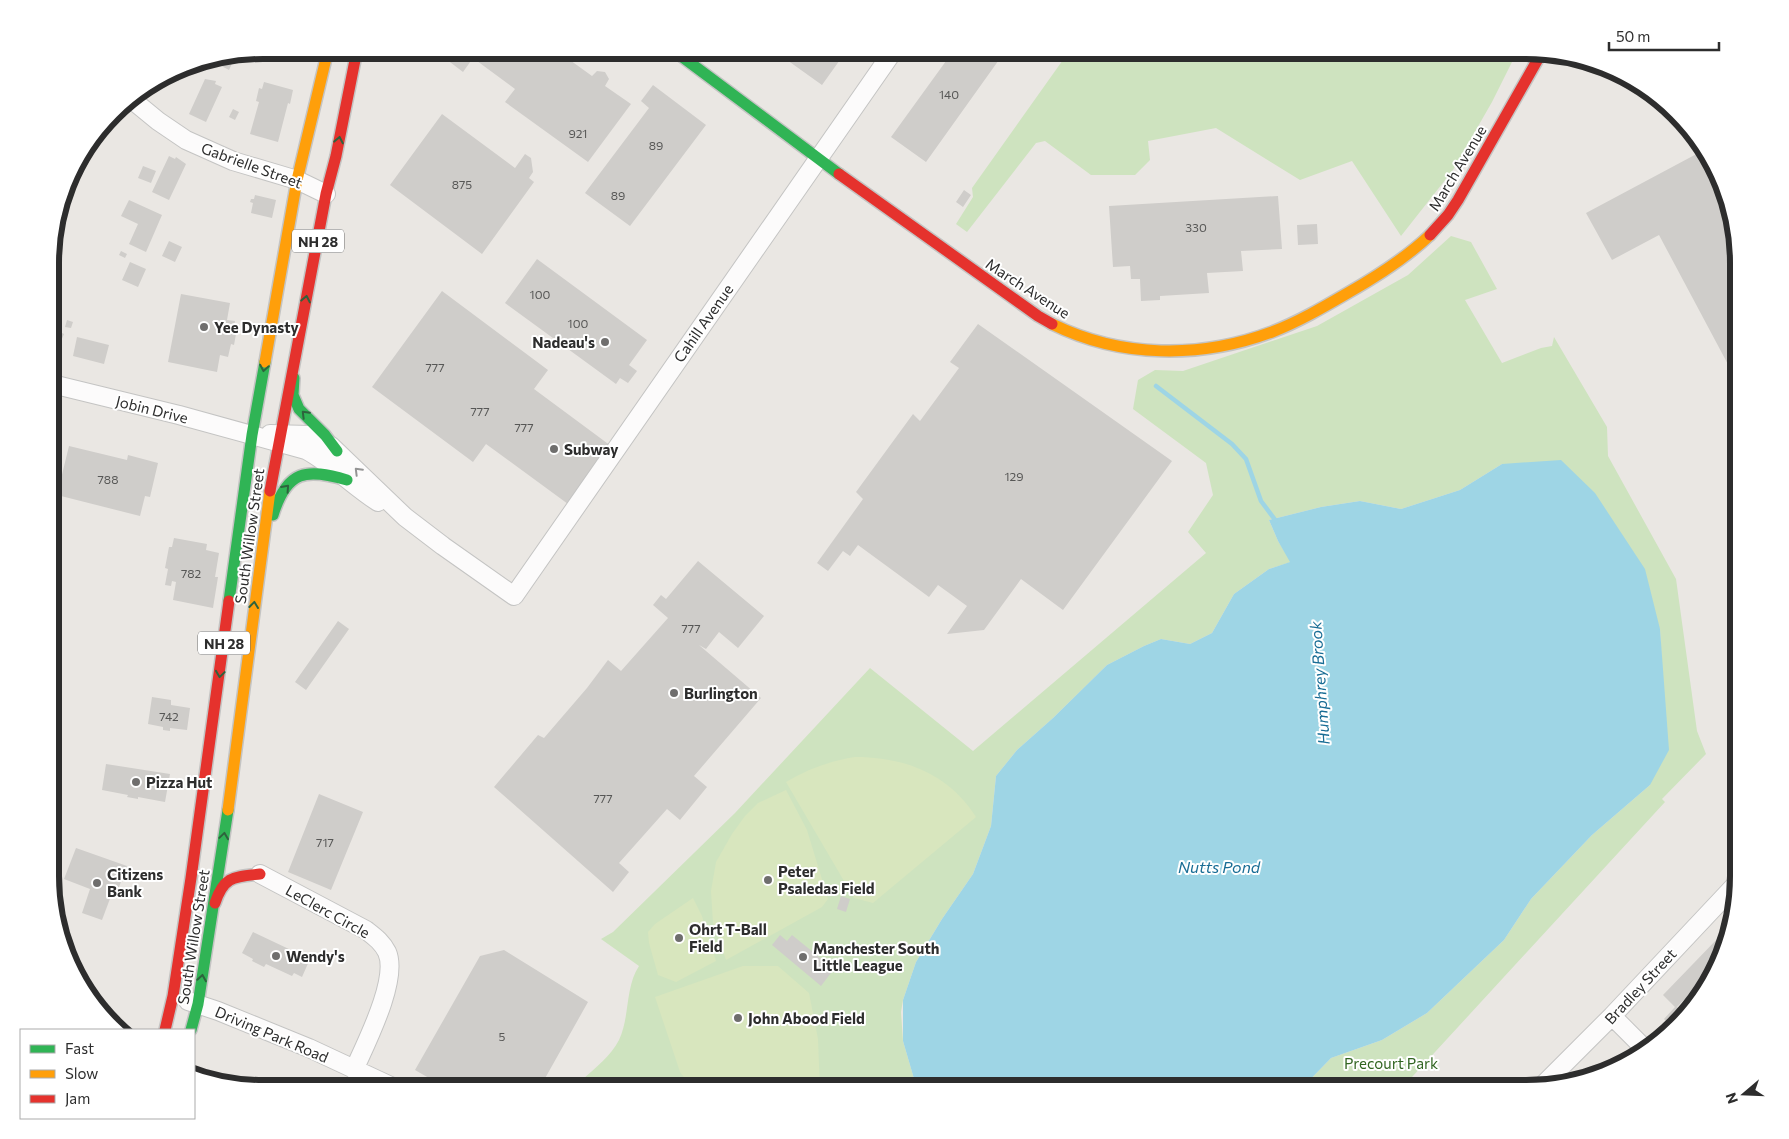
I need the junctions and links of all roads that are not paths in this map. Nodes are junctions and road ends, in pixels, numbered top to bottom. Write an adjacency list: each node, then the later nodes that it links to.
1 (326, 59): 8 (main road, South Willow Street / NH 28)
2 (356, 59): 9 (main road, South Willow Street / NH 28, one-way to 2)
3 (685, 59): 7 (main road, March Avenue)
4 (888, 59): 7 (street, Cahill Avenue)
5 (1538, 59): 7 (main road, March Avenue)
6 (136, 103): 8 (street, Gabrielle Street)
7 (818, 158): 16 (street, Cahill Avenue)
8 (297, 180): 9 (street, Gabrielle Street); 12 (main road, South Willow Street / NH 28, one-way to 12)
9 (326, 194): 10 (main road, South Willow Street / NH 28, one-way to 9)
10 (295, 358): 13 (main road, South Willow Street / NH 28); 14 (main road, one-way to 10)
11 (59, 386): 12 (street, Jobin Drive)
12 (252, 435): 13 (street, Jobin Drive); 23 (main road, South Willow Street / NH 28, one-way to 23)
13 (280, 438): 14 (street); 15 (street); 17 (main road, South Willow Street / NH 28)
14 (337, 451): 16 (street, one-way to 14)
15 (347, 480): 16 (street); 17 (main road, one-way to 15)
16 (405, 517)
17 (259, 567): 18 (main road, South Willow Street / NH 28, one-way to 17)
18 (221, 854): 19 (main road); 22 (main road, South Willow Street / NH 28)
19 (234, 860)
20 (252, 870): 22 (main road); 29 (street, LeClerc Circle)
21 (1730, 890): 25 (street, Bradley Street)
22 (213, 907): 24 (main road, South Willow Street / NH 28, one-way to 22)
23 (173, 996): 24 (street, Driving Park Road); 26 (main road, South Willow Street / NH 28)
24 (198, 1004): 27 (main road, South Willow Street / NH 28); 29 (street, Driving Park Road)
25 (1612, 1016): 28 (street); 30 (street, Bradley Street)
26 (165, 1029)
27 (191, 1029)
28 (1641, 1045)
29 (354, 1070): 31 (street, Driving Park Road)
30 (1549, 1079)
31 (377, 1080)

